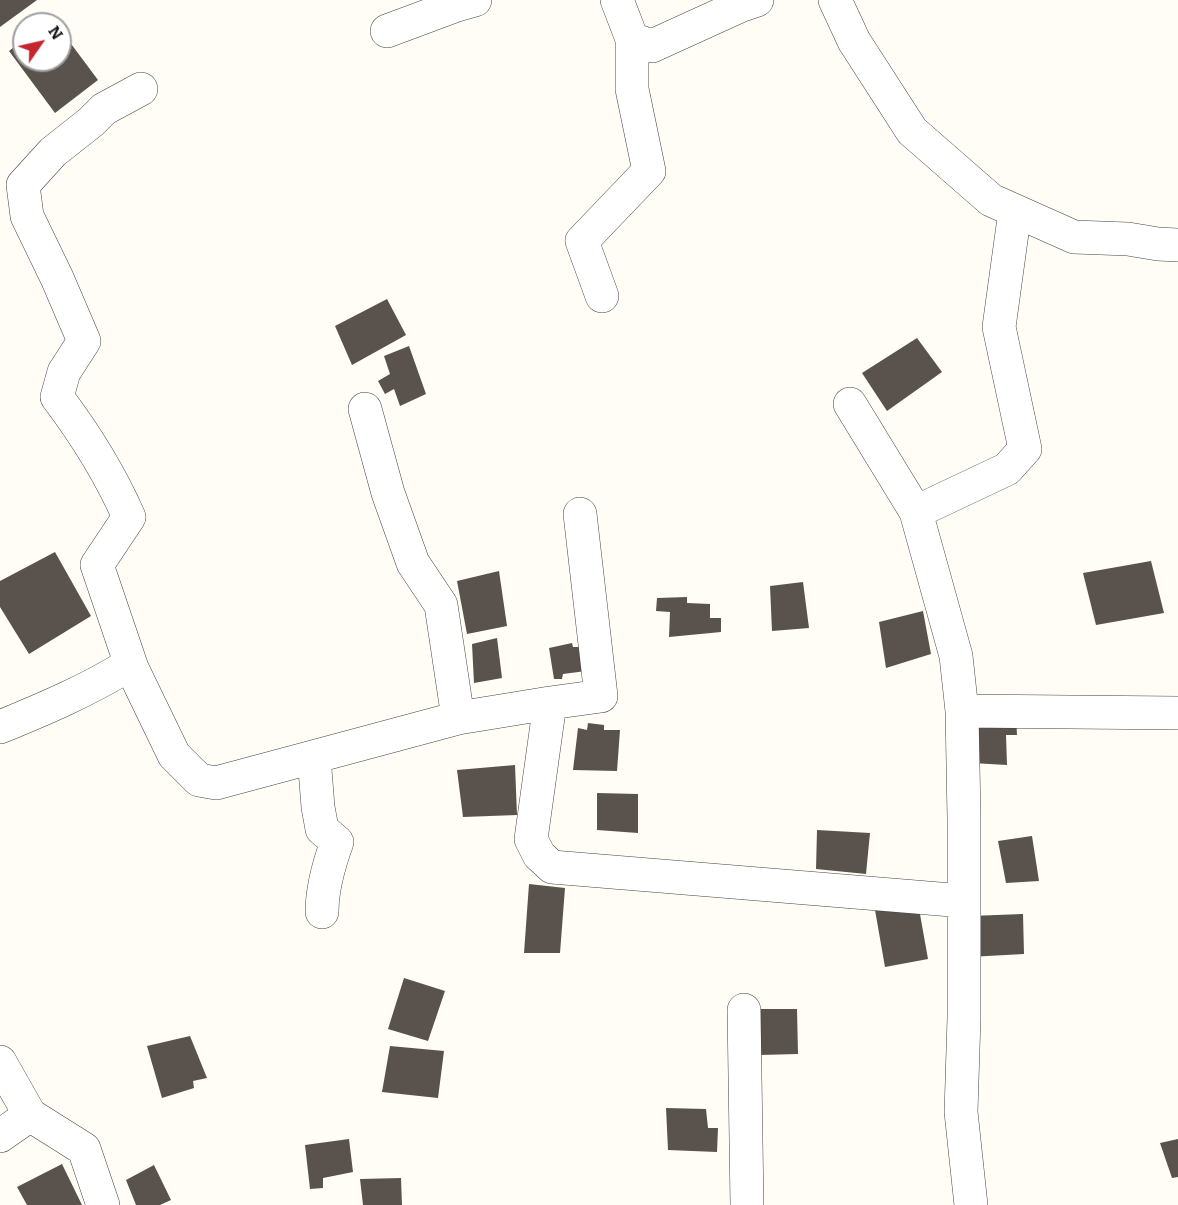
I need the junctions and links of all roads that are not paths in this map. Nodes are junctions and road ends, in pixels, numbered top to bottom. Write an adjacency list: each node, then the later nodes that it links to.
1 (475, 0): 5 (street)
2 (617, 0): 6 (street)
3 (757, 0): 6 (street)
4 (835, 0): 8 (street)
5 (387, 31)
6 (632, 39): 10 (street)
7 (141, 89): 15 (street)
8 (1015, 211): 9 (street); 13 (street)
9 (1178, 245)
10 (602, 296)
11 (850, 404): 13 (street)
12 (365, 409): 19 (street)
13 (916, 512): 17 (street)
14 (580, 514): 16 (street)
15 (132, 668): 20 (street); 21 (street)
16 (550, 703): 19 (street); 22 (street)
17 (962, 711): 18 (street); 22 (street)
18 (1178, 713)
19 (458, 718): 21 (street)
20 (0, 727)
21 (314, 757): 23 (street)
22 (964, 901): 30 (street)
23 (322, 912)
24 (744, 1010): 29 (street)
25 (0, 1062): 26 (street)
26 (30, 1115): 27 (street); 28 (street)
27 (0, 1136)
28 (103, 1205)
29 (747, 1205)
30 (971, 1205)

